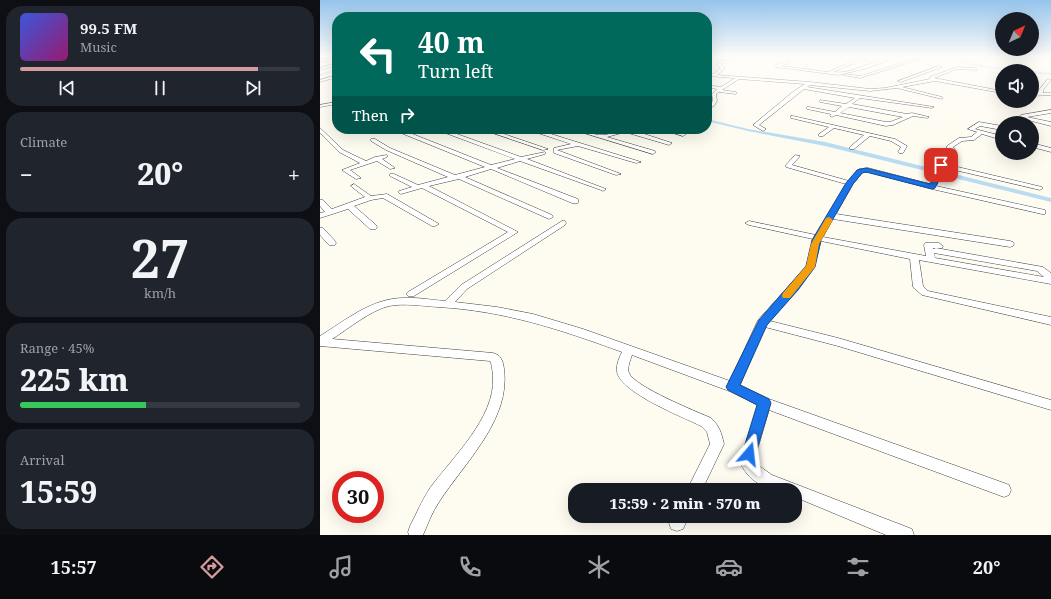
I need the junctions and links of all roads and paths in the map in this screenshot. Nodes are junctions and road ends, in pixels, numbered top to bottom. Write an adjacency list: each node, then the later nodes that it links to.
1 (725, 82): 9 (street)
2 (796, 82): 8 (street)
3 (900, 82): 10 (street)
4 (916, 82): 10 (street)
5 (946, 82): 14 (street)
6 (1049, 82): 18 (street)
7 (754, 83): 9 (street)
8 (810, 83): 10 (street); 12 (street)
9 (734, 84): 13 (street)
10 (899, 86): 20 (street)
11 (712, 88): 13 (street)
12 (803, 88): 19 (street); 42 (street)
13 (720, 90): 15 (street); 16 (street); 22 (street)
14 (995, 91)
15 (712, 92)
16 (734, 93)
17 (1051, 94): 18 (street)
18 (1040, 95)
19 (859, 97): 24 (street); 26 (street)
20 (940, 98)
21 (822, 101): 24 (street)
22 (714, 103)
23 (332, 104): 25 (street)
24 (848, 105): 30 (street); 32 (street)
25 (320, 106): 28 (street)
26 (932, 107)
27 (809, 108): 30 (street)
28 (327, 111)
29 (1051, 111): 31 (street)
30 (835, 114): 32 (street); 38 (street)
31 (1042, 114): 33 (street); 34 (street)
32 (908, 116): 36 (street)
33 (1021, 116)
34 (1051, 116)
35 (792, 117): 38 (street)
36 (927, 117)
37 (1039, 121): 39 (street)
38 (820, 123): 40 (street)
39 (1051, 124)
40 (833, 126): 52 (street); 53 (street)
41 (995, 127): 44 (street)
42 (763, 129)
43 (320, 130): 70 (street)
44 (980, 133): 54 (street); 72 (street)
45 (408, 134): 73 (street)
46 (452, 134): 69 (street)
47 (498, 134): 62 (street)
48 (545, 134): 58 (street)
49 (591, 134): 55 (street)
50 (611, 134): 55 (street)
51 (639, 134): 57 (street)
52 (869, 134): 60 (street); 65 (street)
53 (821, 135)
54 (995, 136)
55 (601, 137): 58 (street); 64 (street)
56 (373, 140): 76 (street)
57 (669, 143)
58 (577, 144): 63 (street); 71 (street)
59 (1039, 147): 61 (street)
60 (852, 148)
61 (1051, 150)
62 (544, 151): 63 (street); 69 (street)
63 (556, 151): 74 (street)
64 (653, 152)
65 (901, 152)
66 (385, 156): 68 (street)
67 (797, 156): 77 (street)
68 (377, 158): 70 (street); 79 (street)
69 (522, 159): 73 (street); 82 (street)
70 (364, 162): 75 (street)
71 (638, 162)
72 (941, 165): 80 (street); 81 (street)
73 (493, 168): 76 (street); 85 (street)
74 (618, 174)
75 (358, 178)
76 (458, 178): 79 (street); 92 (street)
77 (850, 183): 80 (street); 91 (street)
78 (354, 186): 84 (street)
79 (422, 187): 83 (street); 104 (street)
80 (932, 187): 89 (street)
81 (1040, 188)
82 (603, 189)
83 (401, 192)
84 (370, 198): 87 (street); 95 (street)
85 (575, 201)
86 (320, 202): 88 (street)
87 (349, 206): 88 (street); 96 (street)
88 (330, 212): 90 (street)
89 (1042, 212)
90 (320, 216)
91 (831, 216): 98 (street); 100 (street)
92 (548, 217)
93 (562, 223): 105 (street)
94 (749, 223): 98 (street)
95 (435, 224)
96 (373, 227)
97 (320, 230): 99 (street)
98 (819, 238): 101 (street); 107 (street)
99 (332, 243)
100 (1010, 244)
101 (914, 257): 102 (street); 106 (street)
102 (931, 260): 103 (street); 103 (street)
103 (1050, 281)
104 (411, 294)
105 (447, 304): 108 (street); 109 (street)
106 (1051, 321)
107 (762, 323): 110 (street); 112 (street)
108 (320, 341): 117 (street)
109 (629, 350): 110 (street); 113 (street)
110 (732, 387): 111 (street)
111 (764, 403): 114 (street); 115 (street)
112 (1051, 405)
113 (698, 483)
114 (778, 483)
115 (1004, 490)
116 (802, 493): 118 (street)
117 (416, 532)
118 (906, 535)

